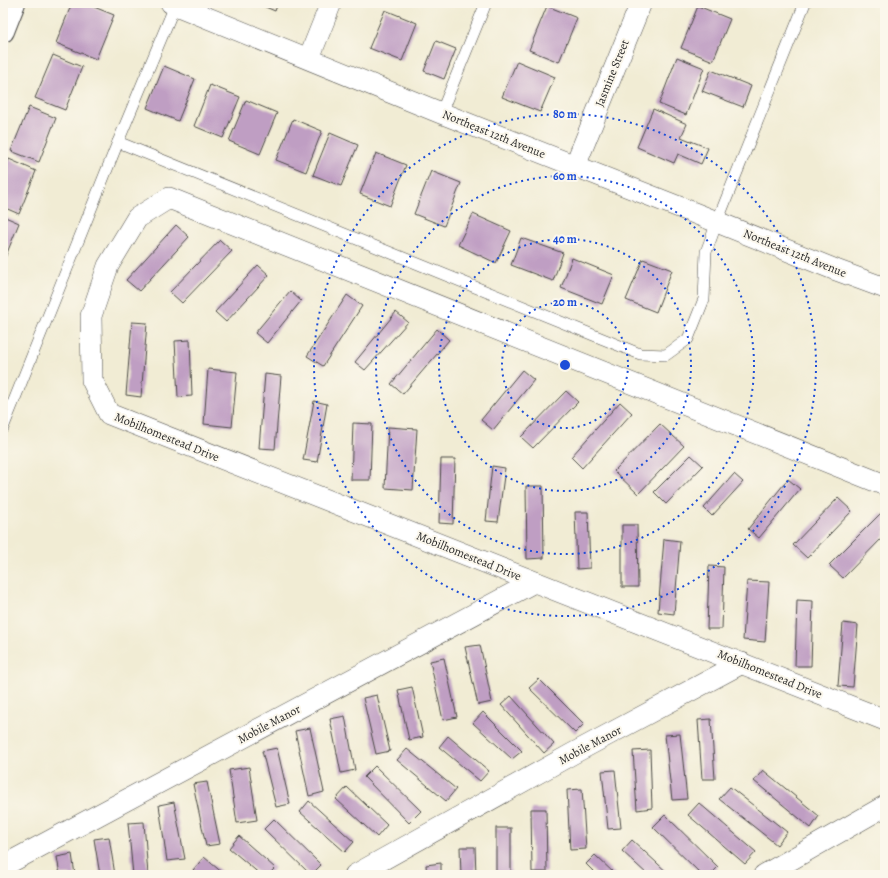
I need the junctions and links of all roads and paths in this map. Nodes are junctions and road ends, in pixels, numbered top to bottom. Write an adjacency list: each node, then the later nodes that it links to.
1 (14, 3): 7 (street)
2 (331, 3): 8 (street)
3 (486, 3): 9 (lane)
4 (641, 3): 11 (street, Jasmine Street)
5 (805, 3): 12 (lane)
6 (174, 4): 8 (street, Northeast 12th Avenue); 10 (lane)
7 (3, 31)
8 (309, 58): 9 (street, Northeast 12th Avenue)
9 (441, 113): 11 (street, Northeast 12th Avenue)
10 (118, 142): 12 (lane); 14 (lane)
11 (575, 166): 12 (street, Northeast 12th Avenue)
12 (717, 222): 13 (street, Northeast 12th Avenue)
13 (885, 288)
14 (3, 428)
15 (885, 485): 16 (street, Mobilhomestead Drive)
16 (534, 582): 17 (street, Mobilhomestead Drive); 20 (street, Mobile Manor)
17 (742, 663): 18 (street, Mobilhomestead Drive); 21 (street, Mobile Manor)
18 (885, 720)
19 (885, 806): 22 (street)
20 (3, 866)
21 (355, 875)
22 (764, 875)

